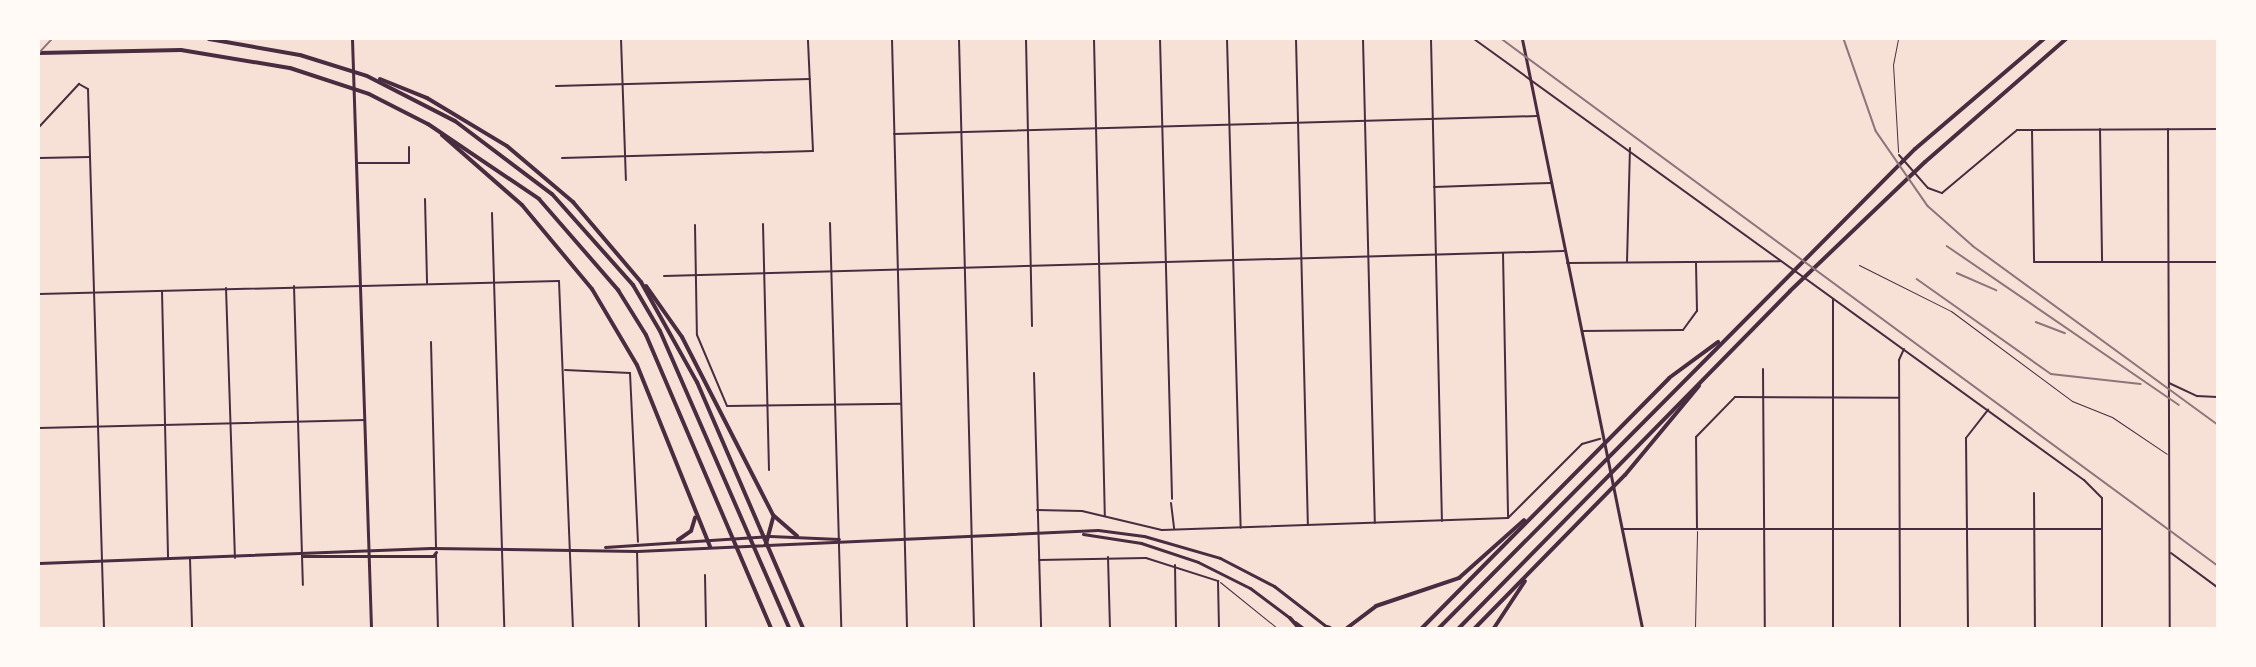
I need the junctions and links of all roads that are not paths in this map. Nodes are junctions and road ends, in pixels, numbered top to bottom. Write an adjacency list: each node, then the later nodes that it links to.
1 (209, 39): 20 (highway)
2 (352, 39): 48 (main road)
3 (621, 39): 23 (street)
4 (808, 39): 21 (street)
5 (892, 39): 40 (street)
6 (959, 39): 39 (street)
7 (1026, 39): 37 (street)
8 (1094, 39): 33 (street)
9 (1160, 39): 31 (street)
10 (1227, 39): 30 (street)
11 (1296, 39): 29 (street)
12 (1363, 39): 27 (street)
13 (1431, 39): 26 (street)
14 (1474, 39): 22 (street)
15 (1522, 39): 22 (main road)
16 (1898, 39): 43 (lane)
17 (2044, 39): 92 (highway)
18 (2066, 39): 98 (highway)
19 (39, 53): 28 (highway)
20 (367, 76): 81 (highway); 181 (highway)
21 (810, 79): 23 (street); 45 (street)
22 (1531, 81): 25 (main road); 42 (street)
23 (622, 84): 24 (street); 45 (street)
24 (556, 86)
25 (1537, 116): 26 (street); 50 (main road)
26 (1432, 119): 27 (street); 51 (street)
27 (1365, 121): 29 (street); 60 (street)
28 (428, 123): 119 (highway); 180 (highway)
29 (1298, 123): 30 (street); 61 (street)
30 (1228, 125): 31 (street); 62 (street)
31 (1163, 126): 33 (street); 64 (street)
32 (39, 127): 44 (street)
33 (1095, 128): 37 (street); 71 (street)
34 (2100, 129): 35 (street); 38 (street); 67 (street)
35 (2168, 129): 36 (street); 68 (street)
36 (2217, 129)
37 (1029, 130): 39 (street); 73 (street)
38 (2032, 130): 43 (street); 67 (street)
39 (961, 132): 40 (street); 74 (street)
40 (894, 134): 75 (street)
41 (409, 147): 48 (street)
42 (1630, 148): 63 (street); 65 (street)
43 (1899, 155)
44 (90, 157): 46 (street); 87 (street)
45 (626, 157): 47 (street); 49 (street)
46 (39, 158)
47 (562, 158)
48 (357, 163): 83 (main road)
49 (626, 180)
50 (1551, 183): 51 (street); 57 (main road)
51 (1433, 188): 59 (street)
52 (425, 199): 82 (street)
53 (492, 213): 80 (street)
54 (763, 224): 77 (street)
55 (830, 224): 76 (street)
56 (694, 225): 78 (street)
57 (1564, 251): 58 (street); 70 (main road)
58 (1503, 253): 59 (street); 122 (street)
59 (1435, 255): 60 (street); 124 (street)
60 (1367, 256): 61 (street); 125 (street)
61 (1301, 258): 62 (street); 126 (street)
62 (1233, 260): 64 (street); 127 (street)
63 (1780, 261): 66 (street); 89 (street)
64 (1166, 262): 71 (street); 136 (street)
65 (1628, 262): 66 (street); 70 (street)
66 (1696, 262): 91 (street)
67 (2102, 262): 68 (street)
68 (2167, 262): 69 (street); 99 (street)
69 (2217, 262)
70 (1566, 263): 91 (main road)
71 (1098, 264): 73 (street); 121 (street)
72 (1859, 265): 115 (lane)
73 (1032, 266): 74 (street); 90 (street)
74 (965, 268): 75 (street); 141 (street)
75 (897, 269): 76 (street); 104 (street)
76 (831, 271): 77 (street); 105 (street)
77 (764, 273): 78 (street); 106 (street)
78 (696, 275): 79 (street); 106 (street)
79 (664, 276)
80 (494, 281): 82 (street); 96 (street); 152 (street)
81 (641, 282): 120 (highway); 182 (highway)
82 (428, 283): 83 (street)
83 (361, 285): 84 (street); 108 (main road)
84 (294, 286): 85 (street); 109 (street)
85 (226, 288): 86 (street); 110 (street)
86 (162, 291): 87 (street); 111 (street)
87 (94, 293): 88 (street); 112 (street)
88 (39, 294)
89 (1833, 299): 94 (street); 102 (street)
90 (1032, 326)
91 (1581, 332): 114 (main road)
92 (1721, 340): 123 (highway); 195 (highway)
93 (430, 342): 154 (street)
94 (1904, 349): 103 (street); 107 (street)
95 (1763, 369): 100 (street)
96 (565, 370): 146 (street); 150 (street)
97 (1034, 373): 118 (street)
98 (1704, 378): 167 (highway); 196 (highway)
99 (2169, 383): 101 (street); 115 (street)
100 (1763, 397): 102 (street); 129 (street); 130 (street)
101 (2217, 397)
102 (1830, 398): 103 (street); 131 (street)
103 (1899, 398): 132 (street)
104 (901, 404): 105 (street); 142 (street)
105 (836, 406): 106 (street); 144 (street)
106 (767, 408): 116 (street)
107 (1988, 410): 133 (street); 135 (street)
108 (365, 420): 109 (street); 151 (main road)
109 (298, 422): 110 (street); 156 (street)
110 (231, 423): 111 (street); 157 (street)
111 (165, 425): 112 (street); 160 (street)
112 (98, 426): 113 (street); 163 (street)
113 (39, 428)
114 (1600, 439): 122 (street); 128 (main road)
115 (2169, 456): 155 (street)
116 (769, 470)
117 (2034, 493): 134 (street)
118 (1037, 510): 121 (street); 137 (street)
119 (694, 514): 143 (highway); 145 (highway)
120 (773, 515): 139 (highway); 140 (highway)
121 (1105, 516): 136 (street)
122 (1508, 518): 124 (street)
123 (1527, 518): 193 (highway); 194 (highway)
124 (1442, 521): 125 (street)
125 (1375, 523): 126 (street)
126 (1308, 525): 127 (street)
127 (1241, 528): 136 (street)
128 (1621, 529): 129 (street); 199 (main road)
129 (1697, 529): 130 (street); 200 (lane)
130 (1765, 529): 131 (street); 201 (street)
131 (1832, 529): 132 (street); 202 (street)
132 (1900, 529): 133 (street); 203 (street)
133 (1967, 529): 134 (street); 204 (street)
134 (2034, 529): 135 (street); 205 (street)
135 (2102, 529): 206 (street)
136 (1173, 530)
137 (1038, 534): 138 (main road); 141 (main road); 162 (street)
138 (1081, 534): 171 (main road); 192 (main road)
139 (770, 536): 140 (main road); 143 (main road); 147 (highway)
140 (797, 536): 144 (main road)
141 (971, 536): 142 (main road); 185 (street)
142 (905, 538): 144 (main road); 184 (street)
143 (704, 539): 145 (main road); 148 (highway)
144 (839, 539): 147 (main road); 183 (street)
145 (678, 540): 146 (main road)
146 (638, 542): 149 (main road)
147 (766, 545): 148 (main road)
148 (710, 547): 153 (main road)
149 (603, 548): 150 (main road); 153 (main road)
150 (570, 549): 152 (main road); 177 (street)
151 (369, 550): 154 (main road); 156 (main road); 158 (main road)
152 (502, 550): 154 (main road); 176 (street)
153 (637, 551): 178 (street)
154 (436, 552): 158 (main road); 175 (street)
155 (2170, 552): 170 (street); 207 (street)
156 (302, 556): 157 (main road); 158 (main road); 169 (street)
157 (235, 558): 161 (main road)
158 (369, 558): 174 (main road)
159 (1108, 558): 162 (street); 165 (street); 187 (street)
160 (168, 559): 161 (main road); 163 (main road)
161 (190, 559): 173 (street)
162 (1039, 560): 186 (street)
163 (102, 561): 164 (main road); 172 (street)
164 (39, 563)
165 (1174, 565): 168 (street); 188 (street)
166 (705, 575): 179 (street)
167 (1528, 576): 197 (highway); 198 (highway)
168 (1218, 581): 189 (street); 190 (lane)
169 (303, 585)
170 (2217, 587)
171 (1290, 618): 191 (highway)
172 (104, 628)
173 (192, 628)
174 (371, 628)
175 (438, 628)
176 (504, 628)
177 (573, 628)
178 (639, 628)
179 (706, 628)
180 (771, 628)
181 (789, 628)
182 (803, 628)
183 (842, 628)
184 (907, 628)
185 (974, 628)
186 (1041, 628)
187 (1110, 628)
188 (1176, 628)
189 (1219, 628)
190 (1277, 628)
191 (1301, 628)
192 (1328, 628)
193 (1347, 628)
194 (1422, 628)
195 (1439, 628)
196 (1459, 628)
197 (1475, 628)
198 (1494, 628)
199 (1641, 628)
200 (1695, 628)
201 (1766, 628)
202 (1833, 628)
203 (1900, 628)
204 (1968, 628)
205 (2035, 628)
206 (2102, 628)
207 (2170, 628)

